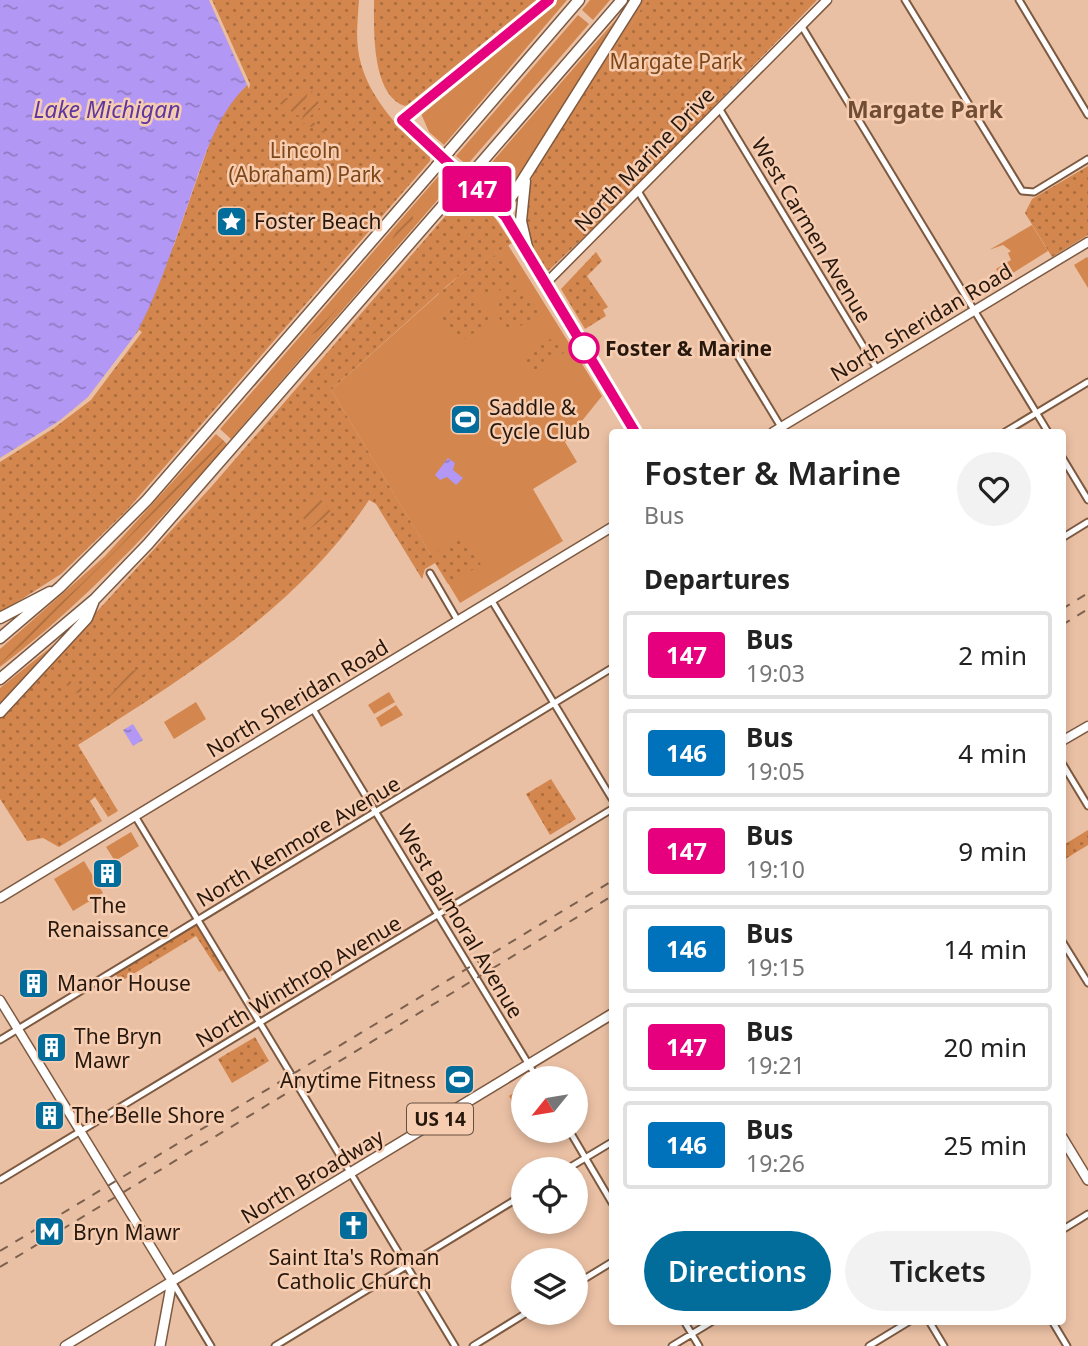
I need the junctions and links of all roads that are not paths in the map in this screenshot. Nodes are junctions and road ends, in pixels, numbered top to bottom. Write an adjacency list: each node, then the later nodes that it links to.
1 (548, 0): 11 (highway)
2 (579, 0): 34 (highway, bridge)
3 (622, 0): 35 (highway, bridge)
4 (635, 0): 13 (highway)
5 (827, 0): 8 (main road, North Marine Drive)
6 (905, 0): 12 (street)
7 (1019, 0): 10 (street)
8 (801, 25): 9 (main road, North Marine Drive); 19 (street)
9 (719, 108): 14 (main road, North Marine Drive); 20 (street, West Carmen Avenue)
10 (1088, 115)
11 (402, 120): 15 (main road)
12 (1088, 159)
13 (529, 171): 15 (highway); 17 (highway)
14 (638, 191): 18 (main road, North Marine Drive); 24 (street)
15 (496, 205): 17 (main road)
16 (1088, 242): 19 (main road, North Sheridan Road)
17 (530, 260): 18 (main road)
18 (545, 284): 23 (main road)
19 (974, 311): 20 (main road, North Sheridan Road); 22 (street)
20 (877, 369): 25 (main road, North Sheridan Road)
21 (1088, 382): 22 (street)
22 (1037, 414): 26 (street); 27 (street)
23 (633, 429)
24 (778, 429)
25 (782, 429)
26 (1010, 429)
27 (1046, 429)
28 (1066, 464): 29 (street)
29 (1088, 500)
30 (1088, 522): 32 (street)
31 (609, 529): 36 (main road, North Sheridan Road)
32 (1066, 536)
33 (430, 573): 38 (street)
34 (61, 587): 37 (highway); 39 (highway)
35 (95, 599): 40 (highway); 46 (highway)
36 (492, 601): 38 (main road, North Sheridan Road); 44 (street)
37 (0, 618)
38 (458, 621): 45 (main road, North Sheridan Road)
39 (0, 638)
40 (21, 662): 42 (highway); 43 (highway)
41 (609, 670): 44 (street, North Kenmore Avenue)
42 (0, 673)
43 (0, 679)
44 (555, 703): 50 (street); 53 (street, North Kenmore Avenue)
45 (313, 709): 53 (street, West Balmoral Avenue); 54 (main road, North Sheridan Road)
46 (0, 712)
47 (1088, 726): 48 (main road)
48 (1066, 739)
49 (1066, 770): 51 (street)
50 (609, 794)
51 (1088, 806)
52 (609, 811): 56 (street, North Winthrop Avenue)
53 (376, 812): 56 (street, West Balmoral Avenue); 57 (street, North Kenmore Avenue)
54 (135, 816): 55 (main road, North Sheridan Road); 57 (street)
55 (0, 898)
56 (439, 915): 62 (street, North Winthrop Avenue); 65 (street, West Balmoral Avenue)
57 (197, 920): 62 (street); 63 (street, North Kenmore Avenue)
58 (1066, 947): 59 (street)
59 (1088, 983)
60 (0, 1000): 63 (main road)
61 (609, 1016): 65 (main road, North Broadway / US 14)
62 (259, 1023): 66 (street, North Winthrop Avenue); 71 (street)
63 (18, 1030): 64 (street, North Kenmore Avenue); 66 (main road)
64 (0, 1040)
65 (529, 1065): 71 (main road, North Broadway / US 14)
66 (80, 1132): 72 (street, North Winthrop Avenue); 81 (main road)
67 (609, 1144): 69 (street)
68 (1066, 1144): 73 (main road)
69 (588, 1157)
70 (588, 1161): 74 (street)
71 (350, 1173): 79 (street); 81 (main road, North Broadway / US 14)
72 (0, 1180)
73 (1088, 1180)
74 (609, 1197)
75 (511, 1202): 79 (street)
76 (1088, 1214): 77 (street)
77 (1066, 1228)
78 (609, 1264): 80 (street)
79 (407, 1266): 92 (street); 93 (street)
80 (588, 1277)
81 (172, 1281): 89 (main road, North Broadway); 90 (main road); 91 (street)
82 (511, 1323): 94 (street)
83 (686, 1325): 88 (street)
84 (707, 1325): 88 (street)
85 (903, 1325): 97 (street)
86 (931, 1325): 98 (street)
87 (1054, 1325): 99 (street)
88 (692, 1334): 95 (street); 96 (street)
89 (65, 1346)
90 (160, 1346)
91 (211, 1346)
92 (275, 1346)
93 (455, 1346)
94 (473, 1346)
95 (672, 1346)
96 (699, 1346)
97 (869, 1346)
98 (944, 1346)
99 (1067, 1346)

